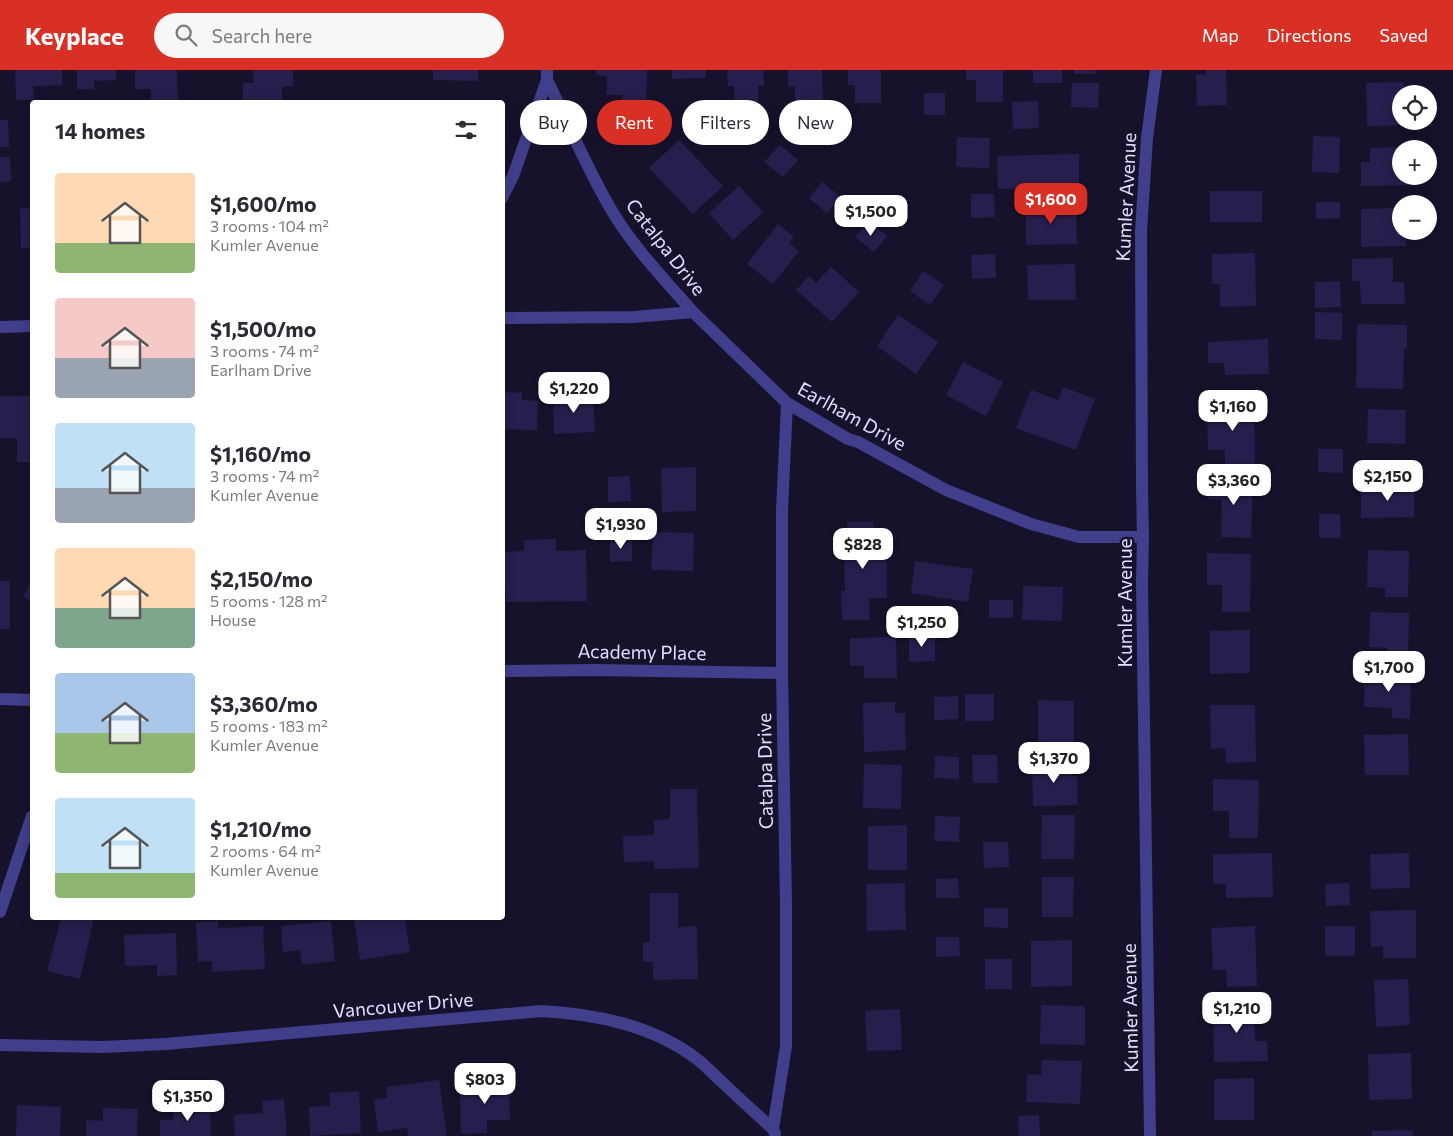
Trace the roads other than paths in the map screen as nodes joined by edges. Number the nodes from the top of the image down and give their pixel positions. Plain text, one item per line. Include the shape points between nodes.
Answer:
1 (1156, 70) edge
2 (547, 75) edge
3 (505, 192) edge
4 (693, 312) junction
5 (505, 318) edge
6 (30, 326) edge
7 (0, 327) edge
8 (787, 403) junction
9 (1143, 537) junction
10 (505, 671) edge
11 (782, 674) junction
12 (0, 699) edge
13 (30, 700) edge
14 (30, 822) edge
15 (0, 912) edge
16 (0, 1045) edge
17 (774, 1133) edge
18 (1150, 1136) edge

1 - 9 street, Kumler Avenue via 1147,138 1141,231
2 - 3 street
2 - 4 street, Catalpa Drive via 613,212 639,249
4 - 5 street via 634,317
4 - 8 street, Earlham Drive
6 - 7 street
8 - 9 street, Earlham Drive via 946,490 1030,524 1079,537
8 - 11 street, Catalpa Drive via 782,510
9 - 18 street, Kumler Avenue
10 - 11 street, Academy Place
11 - 17 street, Catalpa Drive via 786,1046
12 - 13 street
14 - 15 street
16 - 17 street, Vancouver Drive via 103,1047 166,1044 541,1011 576,1013 619,1022 679,1048 698,1060

